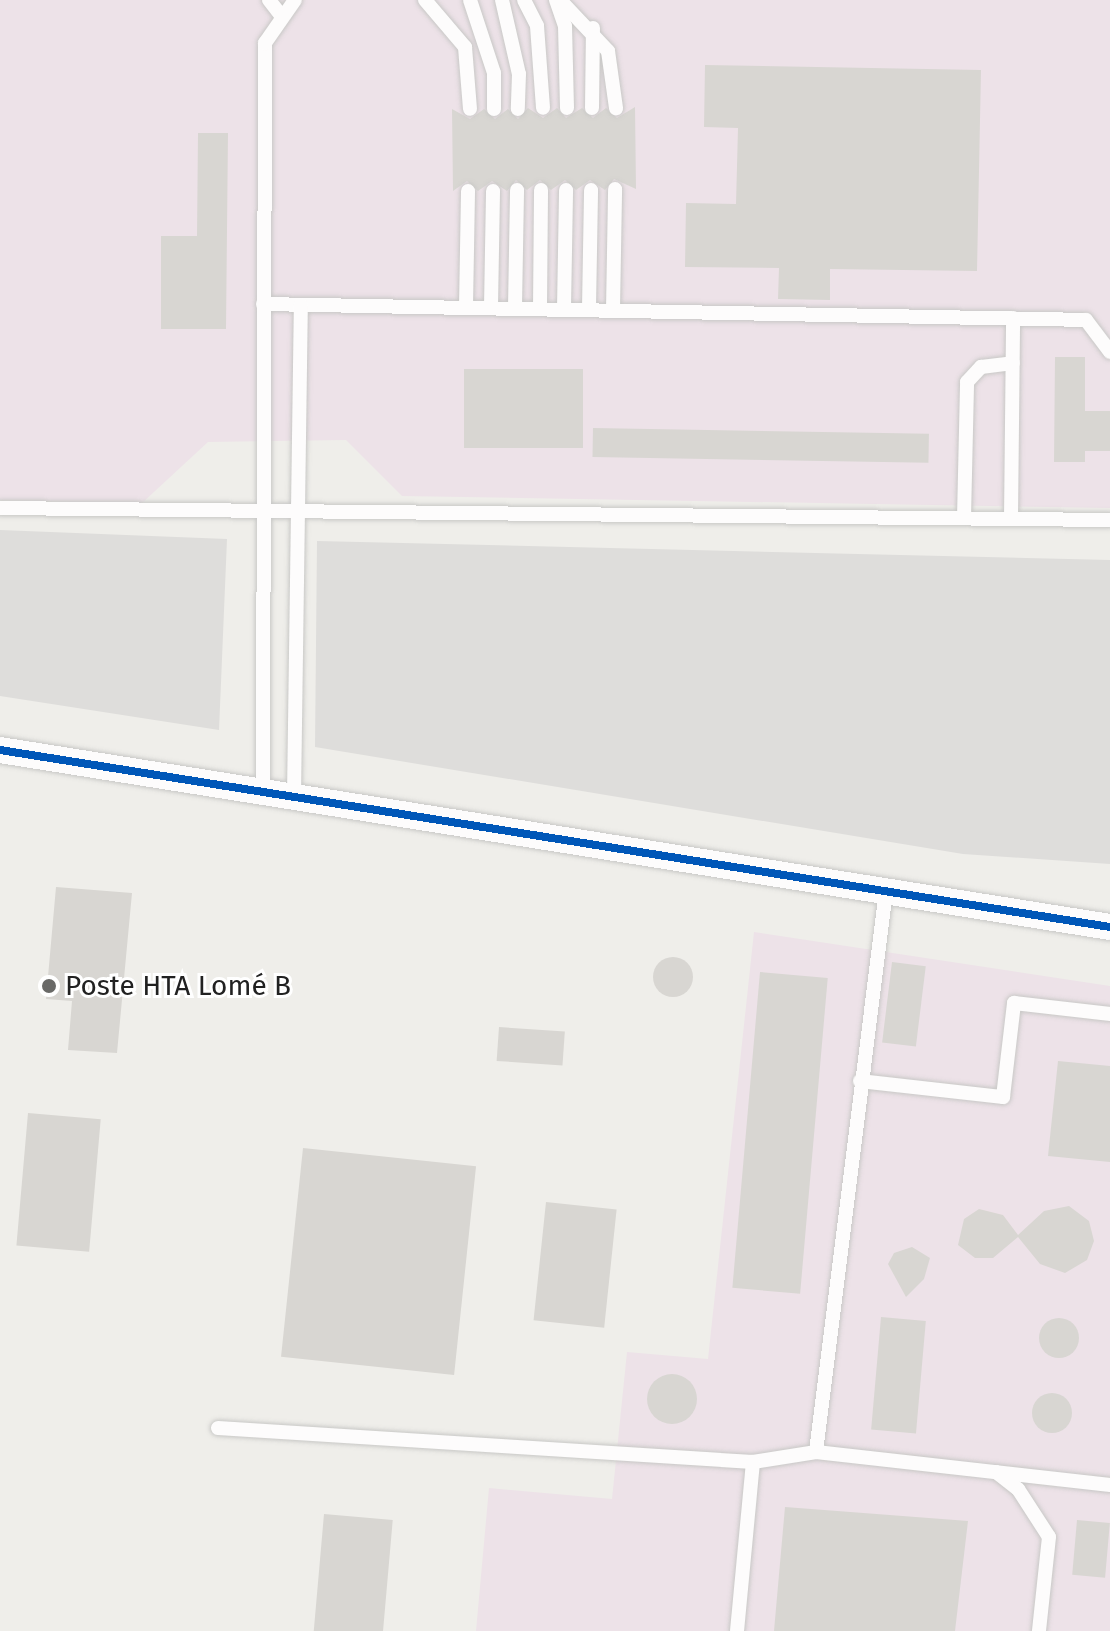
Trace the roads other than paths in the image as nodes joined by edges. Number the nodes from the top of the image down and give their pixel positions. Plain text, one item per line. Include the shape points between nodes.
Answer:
1 (269, 0) edge
2 (295, 0) edge
3 (425, 0) edge
4 (470, 0) edge
5 (502, 0) edge
6 (524, 0) edge
7 (558, 0) edge
8 (280, 14) junction
9 (593, 27) junction
10 (543, 108) dead end
11 (567, 108) dead end
12 (592, 108) dead end
13 (616, 108) dead end
14 (470, 109) dead end
15 (494, 109) dead end
16 (518, 109) dead end
17 (615, 189) dead end
18 (517, 190) dead end
19 (541, 190) dead end
20 (566, 190) dead end
21 (591, 190) dead end
22 (468, 191) dead end
23 (493, 191) dead end
24 (263, 304) junction
25 (301, 305) junction
26 (466, 307) junction
27 (491, 307) junction
28 (515, 307) junction
29 (540, 308) junction
30 (564, 308) junction
31 (589, 308) junction
32 (613, 309) junction
33 (1013, 318) junction
34 (1110, 352) edge
35 (1013, 363) junction
36 (0, 508) edge
37 (264, 511) junction
38 (299, 511) junction
39 (964, 518) junction
40 (1011, 519) junction
41 (1110, 520) edge
42 (0, 750) edge
43 (263, 792) junction
44 (294, 796) junction
45 (886, 891) junction
46 (1110, 927) edge
47 (1110, 1014) edge
48 (860, 1081) junction
49 (218, 1428) dead end
50 (816, 1452) junction
51 (753, 1462) junction
52 (995, 1472) junction
53 (1110, 1485) edge
54 (737, 1631) edge
55 (1039, 1631) edge

1 - 8 lane
2 - 8 lane
3 - 14 lane via 465,47
4 - 15 lane via 494,73
5 - 16 lane via 519,74
6 - 10 lane via 537,26
7 - 9 lane
7 - 11 lane via 565,26
8 - 24 lane via 265,43
9 - 12 lane
9 - 13 lane via 617,74
17 - 32 lane
18 - 28 lane
19 - 29 lane
20 - 30 lane
21 - 31 lane
22 - 26 lane
23 - 27 lane
24 - 25 lane
24 - 37 lane
25 - 26 lane
25 - 38 lane
26 - 27 lane
27 - 28 lane
28 - 29 lane
29 - 30 lane
30 - 31 lane
31 - 32 lane
32 - 33 lane
33 - 34 lane via 1086,320
33 - 35 lane
35 - 39 lane via 981,367 967,382
35 - 40 lane
36 - 37 lane
37 - 38 lane
37 - 43 lane
38 - 39 lane
38 - 44 lane
39 - 40 lane
40 - 41 lane
42 - 43 street
43 - 44 street
44 - 45 street
45 - 46 street
45 - 48 lane
47 - 48 lane via 1014,1003 1003,1097
48 - 50 lane
49 - 51 lane
50 - 51 lane
50 - 52 lane
51 - 54 lane
52 - 53 lane
52 - 55 lane via 1018,1489 1049,1537

